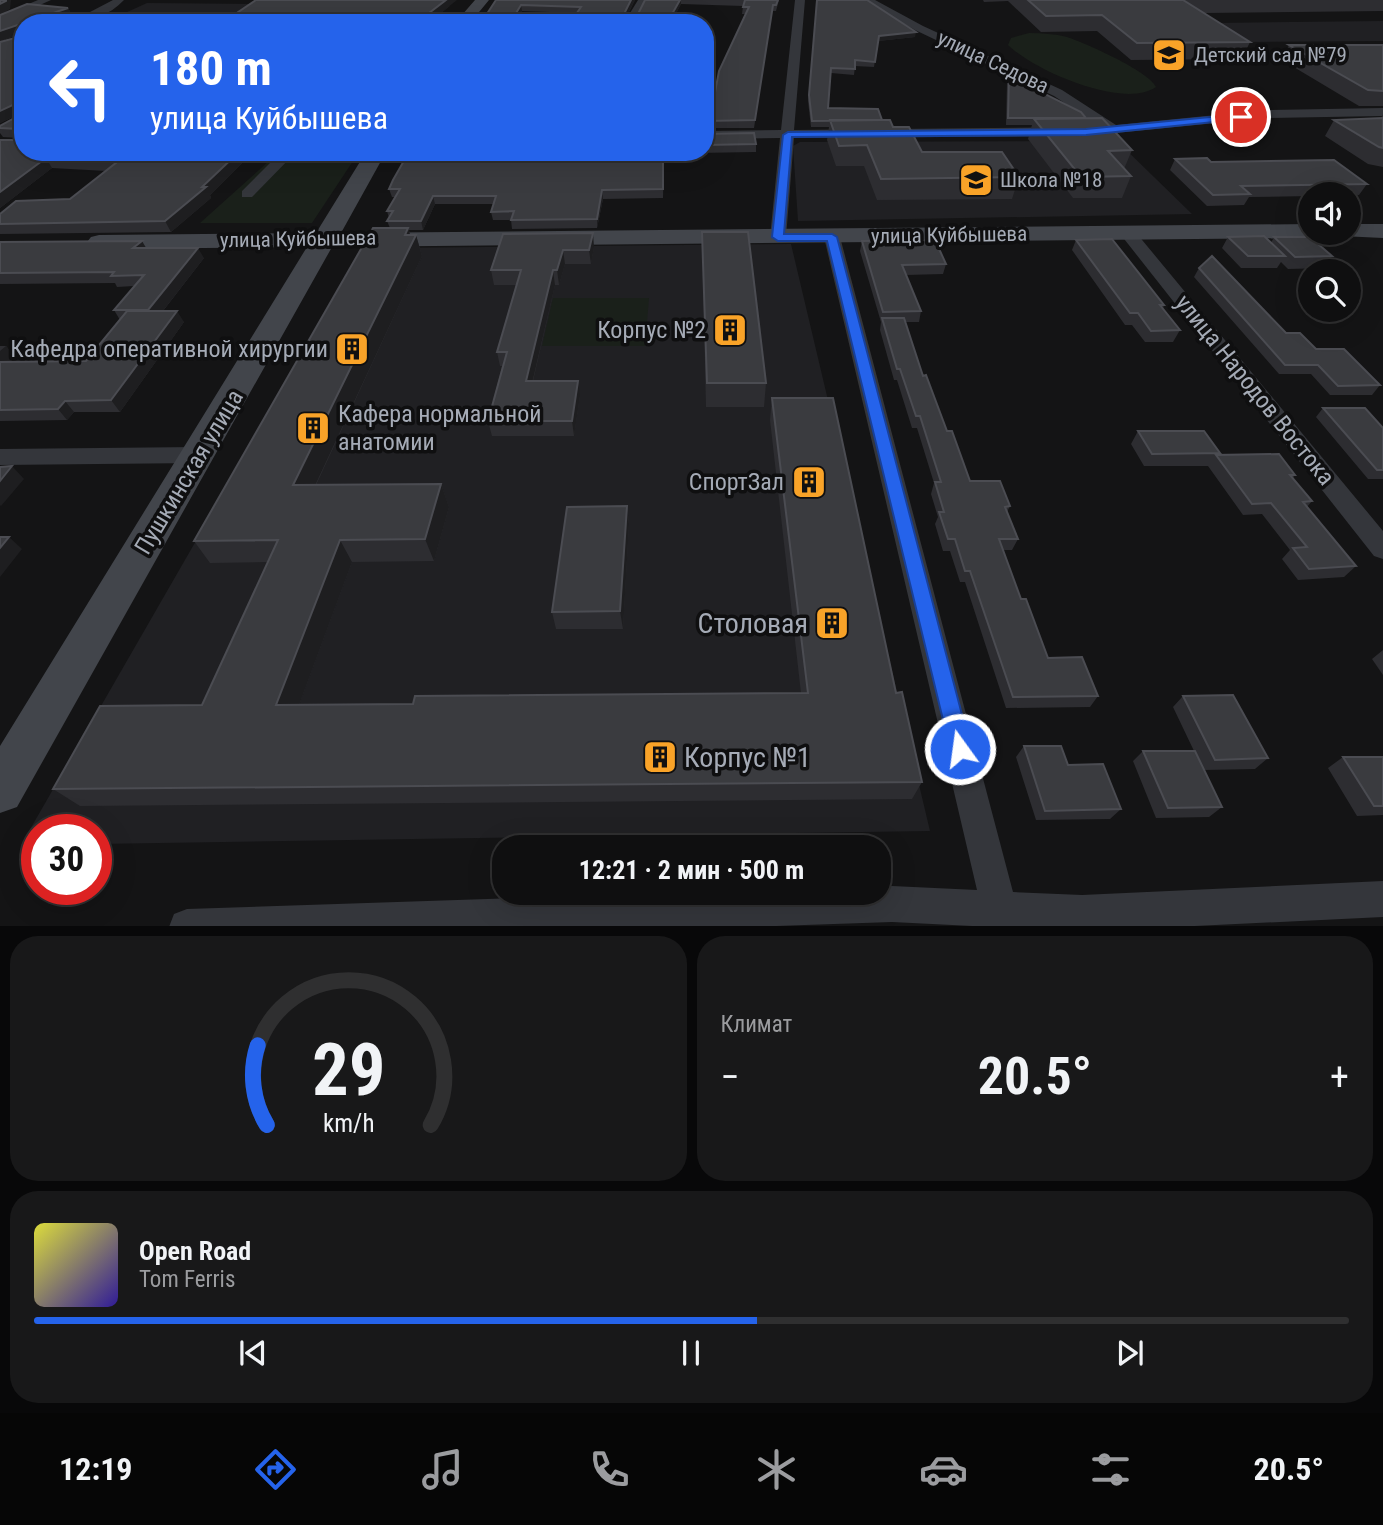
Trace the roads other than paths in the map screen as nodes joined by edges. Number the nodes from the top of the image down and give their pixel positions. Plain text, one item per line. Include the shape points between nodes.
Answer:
1 (23, 0) edge
2 (46, 0) edge
3 (55, 0) edge
4 (119, 0) edge
5 (482, 0) edge
6 (800, 0) edge
7 (868, 0) edge
8 (96, 14) edge
9 (470, 14) edge
10 (0, 20) edge
11 (1363, 113) junction
12 (1383, 113) edge
13 (1383, 123) edge
14 (1115, 130) junction
15 (714, 135) edge
16 (788, 135) junction
17 (280, 161) edge
18 (371, 161) edge
19 (247, 194) dead end
20 (1298, 231) edge
21 (1361, 231) edge
22 (1383, 231) edge
23 (1126, 232) junction
24 (778, 237) junction
25 (832, 237) junction
26 (327, 239) junction
27 (82, 242) edge
28 (198, 455) junction
29 (0, 457) edge
30 (1383, 549) edge
31 (0, 790) edge
32 (1383, 899) edge
33 (999, 908) junction
34 (895, 915) edge
35 (187, 926) edge

1 - 2 street
2 - 3 street
2 - 10 street
4 - 8 street
5 - 9 street
6 - 16 street
7 - 14 street, улица Седова via 1058,93
11 - 12 street
11 - 13 street
11 - 14 street via 1266,114
14 - 16 street
15 - 16 street
16 - 24 street
17 - 19 street
18 - 26 street, Пушкинская улица
20 - 23 street, улица Куйбышева
21 - 22 street
23 - 25 street, улица Куйбышева
23 - 30 street, улица Народов Востока
24 - 25 street, улица Куйбышева
24 - 26 street, улица Куйбышева
25 - 33 street
26 - 27 street, улица Куйбышева
26 - 28 street, Пушкинская улица
28 - 29 street
28 - 31 street, Пушкинская улица
32 - 33 street via 1082,913
33 - 34 street
34 - 35 street

